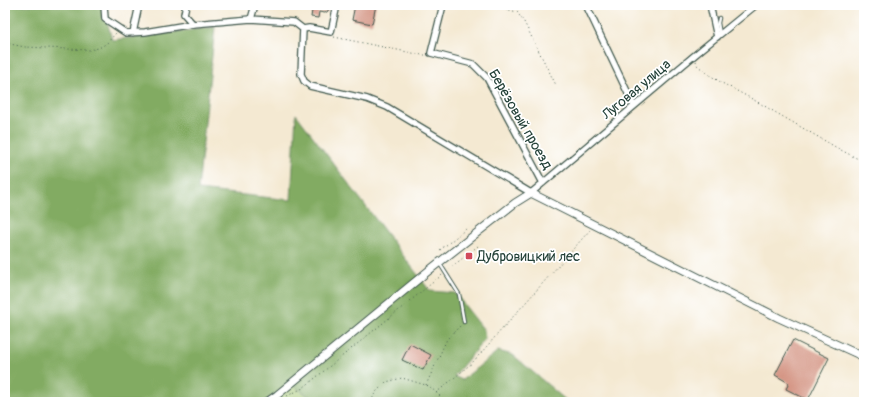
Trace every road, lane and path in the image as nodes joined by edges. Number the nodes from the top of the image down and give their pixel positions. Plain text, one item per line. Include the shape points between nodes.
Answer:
1 (104, 5) edge
2 (139, 5) edge
3 (186, 5) edge
4 (255, 5) edge
5 (337, 5) edge
6 (443, 5) edge
7 (490, 5) edge
8 (586, 5) edge
9 (710, 5) edge
10 (756, 5) edge
11 (719, 18) dead end
12 (252, 19) junction
13 (193, 24) junction
14 (303, 29) junction
15 (120, 30) junction
16 (331, 32) junction
17 (132, 33) junction
18 (718, 36) junction
19 (5, 43) edge
20 (431, 53) junction
21 (693, 56) junction
22 (557, 87) dead end
23 (634, 106) junction
24 (864, 162) edge
25 (543, 183) junction
26 (532, 193) junction
27 (595, 224) junction
28 (466, 230) dead end
29 (478, 246) dead end
30 (440, 250) dead end
31 (439, 263) junction
32 (445, 272) junction
33 (464, 322) joint
34 (864, 357) edge
35 (426, 385) junction
36 (436, 393) junction
37 (287, 396) dead end
38 (267, 402) edge
39 (371, 402) edge
40 (441, 402) edge

1 - 15 street via 105,19
2 - 17 street
3 - 13 street via 184,14
4 - 12 street
5 - 16 street
6 - 20 street
7 - 22 path via 517,12
8 - 23 street
9 - 18 street
10 - 18 street, Луговая улица
11 - 18 lane
12 - 13 street
12 - 14 street via 294,22
13 - 17 street
14 - 16 street
14 - 26 street via 300,74 310,86 367,99 387,107
15 - 17 street
15 - 19 path via 107,43 89,50 25,47
16 - 20 path via 334,37 422,55
18 - 21 street, Луговая улица
20 - 25 street, Берёзовый проезд via 473,64 487,78
21 - 23 street, Луговая улица
21 - 24 path via 697,65 722,83
23 - 25 street, Луговая улица
25 - 26 street, Луговая улица
26 - 27 street
26 - 31 street via 515,203
27 - 34 street via 779,318
27 - 36 path via 472,363
28 - 30 path
29 - 32 path
31 - 32 lane
31 - 38 street
32 - 33 lane via 459,294
32 - 37 path via 303,388
33 - 35 path via 447,339
35 - 36 path
35 - 39 path via 402,378 386,382 375,393
36 - 40 path via 441,397

